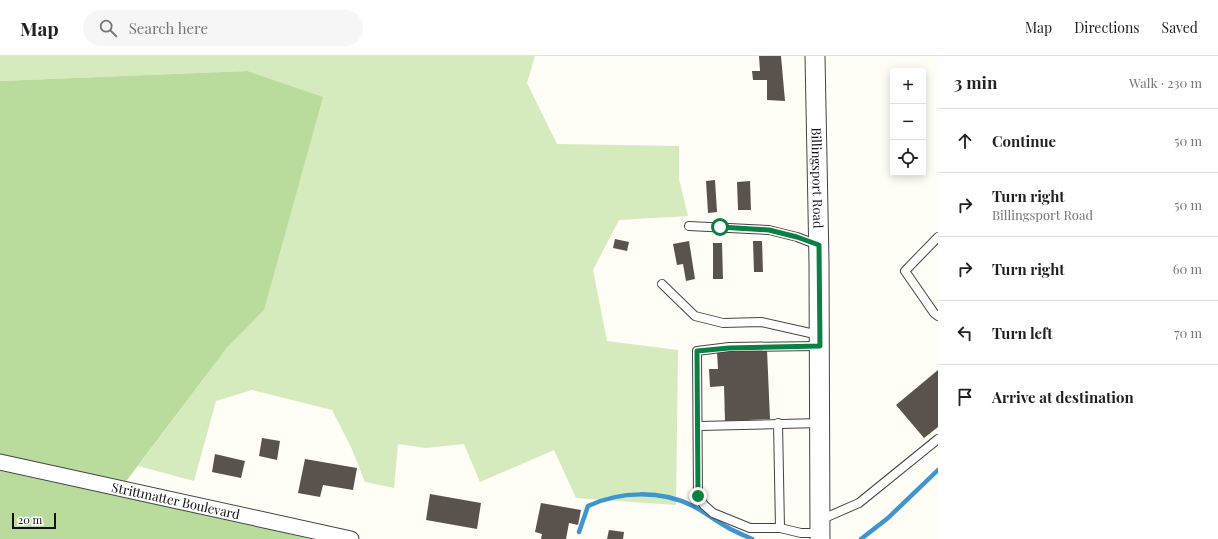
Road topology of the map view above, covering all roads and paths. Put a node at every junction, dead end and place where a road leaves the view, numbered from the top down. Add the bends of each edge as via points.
1 (815, 56) edge
2 (689, 226) dead end
3 (938, 237) edge
4 (819, 245) junction
5 (662, 284) dead end
6 (938, 316) edge
7 (820, 341) junction
8 (820, 422) junction
9 (778, 423) junction
10 (699, 426) junction
11 (938, 439) edge
12 (0, 462) edge
13 (780, 528) junction
14 (820, 531) edge
15 (351, 539) edge

1 - 4 street, Billingsport Road
2 - 4 lane via 769,230
3 - 6 lane via 905,271
4 - 7 street, Billingsport Road
5 - 7 lane via 695,316 723,323 761,322
7 - 8 street, Billingsport Road
7 - 10 lane via 697,351
8 - 9 lane
8 - 14 street, Billingsport Road
9 - 10 lane
9 - 13 lane
10 - 13 lane via 698,496 704,506 713,514 750,528
11 - 14 lane
12 - 15 street, Strittmatter Boulevard
13 - 14 lane via 801,533

